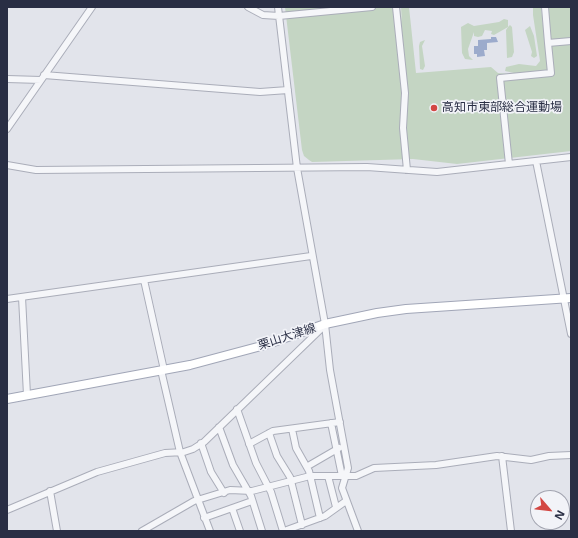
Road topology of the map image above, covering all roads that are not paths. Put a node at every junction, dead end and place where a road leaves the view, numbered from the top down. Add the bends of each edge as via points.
1 (92, 7) edge
2 (248, 7) edge
3 (278, 7) edge
4 (372, 7) edge
5 (396, 7) edge
6 (545, 7) edge
7 (276, 15) junction
8 (571, 41) edge
9 (548, 43) junction
10 (43, 77) junction
11 (7, 78) edge
12 (288, 90) junction
13 (7, 129) edge
14 (571, 157) edge
15 (536, 162) junction
16 (509, 164) junction
17 (7, 165) edge
18 (297, 168) junction
19 (407, 170) junction
20 (311, 256) junction
21 (144, 280) junction
22 (22, 297) junction
23 (7, 299) edge
24 (568, 299) edge
25 (325, 324) junction
26 (571, 334) edge
27 (162, 370) junction
28 (27, 396) junction
29 (7, 399) edge
30 (237, 410) junction
31 (340, 422) junction
32 (331, 424) junction
33 (219, 427) junction
34 (292, 429) junction
35 (269, 433) junction
36 (201, 443) junction
37 (249, 444) junction
38 (344, 447) junction
39 (337, 449) junction
40 (180, 452) junction
41 (571, 455) edge
42 (502, 456) junction
43 (308, 466) junction
44 (310, 476) junction
45 (328, 476) junction
46 (344, 476) junction
47 (291, 481) junction
48 (269, 487) junction
49 (50, 491) junction
50 (248, 491) junction
51 (224, 492) junction
52 (252, 500) junction
53 (198, 501) junction
54 (346, 501) junction
55 (336, 507) junction
56 (232, 508) junction
57 (7, 510) edge
58 (204, 518) junction
59 (320, 518) junction
60 (302, 525) junction
61 (57, 531) edge
62 (142, 531) edge
63 (210, 531) edge
64 (240, 531) edge
65 (262, 531) edge
66 (283, 531) edge
67 (358, 531) edge
68 (511, 531) edge

1 - 10 street
2 - 7 street via 263,15
3 - 7 street
4 - 7 street
5 - 19 street via 405,94 403,128
6 - 9 street
7 - 12 street
8 - 9 street
9 - 16 street via 551,73 500,78
10 - 11 street
10 - 12 street via 260,92
10 - 13 street
12 - 18 street
14 - 15 street
15 - 16 street
15 - 24 street
16 - 19 street via 437,172
17 - 18 street via 36,170
18 - 19 street via 367,167
18 - 20 street
20 - 21 street
20 - 25 street
21 - 22 street
21 - 27 street
22 - 23 street
22 - 28 street
24 - 25 main road, 栗山大津線 via 406,309
24 - 26 street
25 - 27 main road, 栗山大津線 via 265,345
25 - 30 street
25 - 31 street
27 - 28 main road, 栗山大津線
27 - 40 street
28 - 29 main road, 栗山大津線
30 - 33 street
30 - 37 street
31 - 32 street
31 - 38 street
32 - 34 street
32 - 39 street
33 - 36 street
33 - 50 street via 233,465
34 - 35 street
34 - 43 street via 296,448
35 - 37 street
35 - 47 street via 277,456
36 - 40 street via 187,452
36 - 51 street via 211,472
37 - 48 street
38 - 39 street
38 - 46 street via 348,468
39 - 43 street
39 - 46 street
40 - 49 street via 136,460
40 - 53 street
41 - 42 street via 531,460
42 - 46 street via 436,465 374,468 356,476
42 - 68 street
43 - 44 street
44 - 45 street
44 - 47 street
44 - 59 street
45 - 46 street
45 - 55 street
46 - 54 street via 342,488
47 - 48 street
47 - 60 street
48 - 50 street
48 - 66 street
49 - 57 street
49 - 61 street
50 - 51 street
50 - 52 street
51 - 53 street
52 - 56 street
52 - 65 street
53 - 58 street
53 - 62 street
54 - 55 street
54 - 67 street
55 - 59 street
56 - 58 street
56 - 64 street
58 - 63 street
59 - 60 street
60 - 66 street

